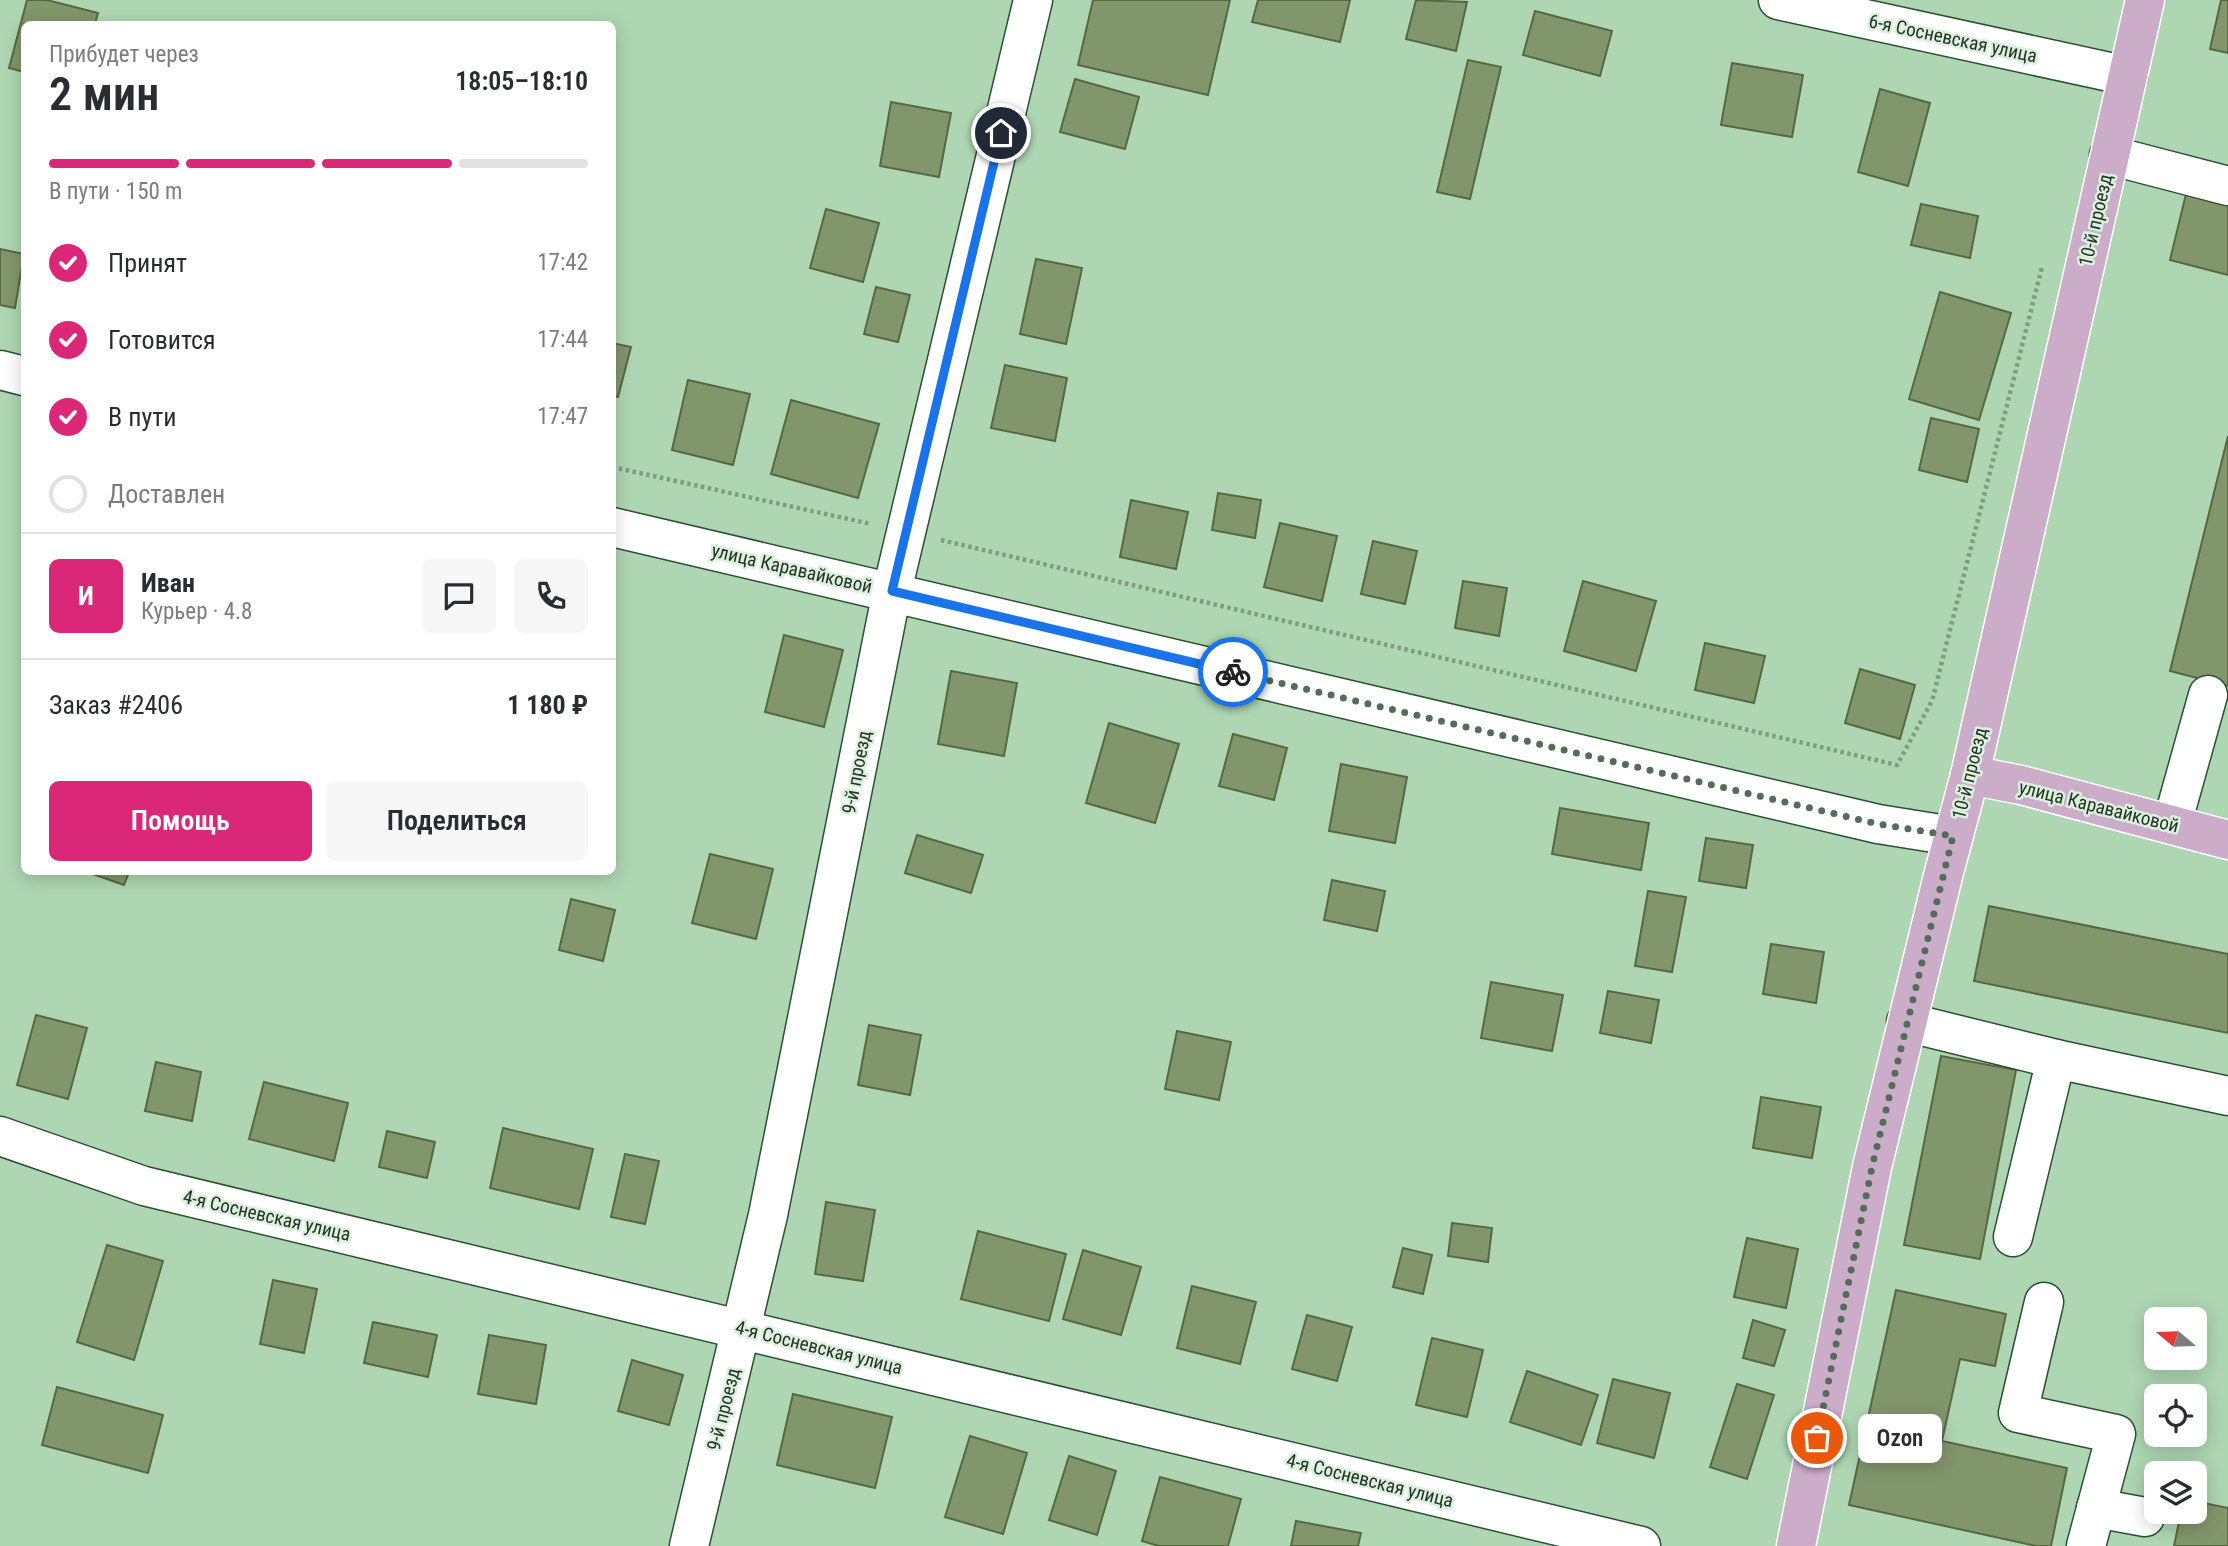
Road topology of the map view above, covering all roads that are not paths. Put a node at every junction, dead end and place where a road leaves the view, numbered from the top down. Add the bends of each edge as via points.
1 (1033, 0) edge
2 (1778, 0) edge
3 (2145, 0) edge
4 (2128, 76) junction
5 (2109, 155) junction
6 (2228, 186) edge
7 (0, 370) edge
8 (21, 375) edge
9 (616, 528) edge
10 (892, 591) junction
11 (2208, 695) dead end
12 (1970, 775) junction
13 (2172, 824) junction
14 (1953, 836) junction
15 (2228, 840) edge
16 (1906, 1022) junction
17 (2056, 1059) junction
18 (2228, 1096) edge
19 (0, 1136) edge
20 (2013, 1237) dead end
21 (2045, 1302) dead end
22 (742, 1328) junction
23 (2096, 1508) junction
24 (2144, 1517) edge
25 (689, 1546) edge
26 (1642, 1546) edge
27 (1796, 1546) edge
28 (2086, 1546) edge

1 - 10 street, 9-й проезд
2 - 4 street, 6-я Сосневская улица
3 - 4 main road, 10-й проезд
4 - 5 main road, 10-й проезд
5 - 6 street
5 - 12 main road, 10-й проезд
7 - 8 street
9 - 10 street, улица Каравайковой
10 - 14 street, улица Каравайковой via 1878,824
10 - 22 street, 9-й проезд
11 - 13 street
12 - 13 main road, улица Каравайковой
12 - 14 main road, 10-й проезд
13 - 15 main road, улица Каравайковой
14 - 16 main road, 10-й проезд
16 - 17 street
16 - 27 main road, 10-й проезд
17 - 18 street
17 - 20 street
19 - 22 street, 4-я Сосневская улица via 144,1186
21 - 23 street via 2018,1413 2116,1434
22 - 25 street, 9-й проезд
22 - 26 street, 4-я Сосневская улица
23 - 24 street
23 - 28 street

